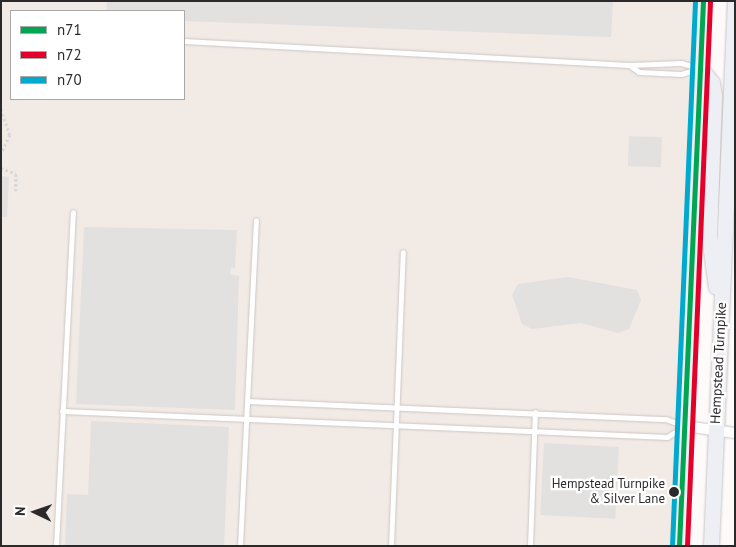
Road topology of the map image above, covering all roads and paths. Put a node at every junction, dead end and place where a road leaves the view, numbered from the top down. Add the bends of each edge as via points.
1 (703, 1) edge
2 (735, 1) edge
3 (185, 41) edge
4 (629, 65) junction
5 (700, 68) junction
6 (732, 71) junction
7 (1, 109) edge
8 (1, 154) edge
9 (1, 168) edge
10 (16, 191) dead end
11 (73, 212) dead end
12 (256, 220) dead end
13 (403, 252) dead end
14 (721, 312) junction
15 (248, 402) junction
16 (397, 407) junction
17 (62, 411) junction
18 (535, 412) junction
19 (246, 419) junction
20 (396, 426) junction
21 (685, 426) junction
22 (715, 429) junction
23 (534, 431) junction
24 (735, 433) edge
25 (56, 546) edge
26 (240, 546) edge
27 (391, 546) edge
28 (530, 546) edge
29 (679, 546) edge
30 (711, 546) edge

1 - 5 main road
2 - 6 main road, Hempstead Turnpike
3 - 4 lane
4 - 5 lane via 681,63
4 - 5 lane via 647,72 681,74
5 - 6 main road
5 - 14 main road via 712,83 714,95 709,236
5 - 21 main road
6 - 14 main road, Hempstead Turnpike
7 - 8 path via 10,135
9 - 10 path via 16,174
11 - 17 lane
12 - 15 lane
13 - 16 lane
14 - 22 main road, Hempstead Turnpike
15 - 16 lane
15 - 19 lane
16 - 18 lane
16 - 20 lane
17 - 19 lane
17 - 25 lane
18 - 21 lane via 666,419
18 - 23 lane
19 - 20 lane
19 - 26 lane
20 - 23 lane
20 - 27 lane
21 - 22 street
21 - 23 lane via 667,437
21 - 29 main road
22 - 24 street
22 - 30 main road, Hempstead Turnpike
23 - 28 lane

